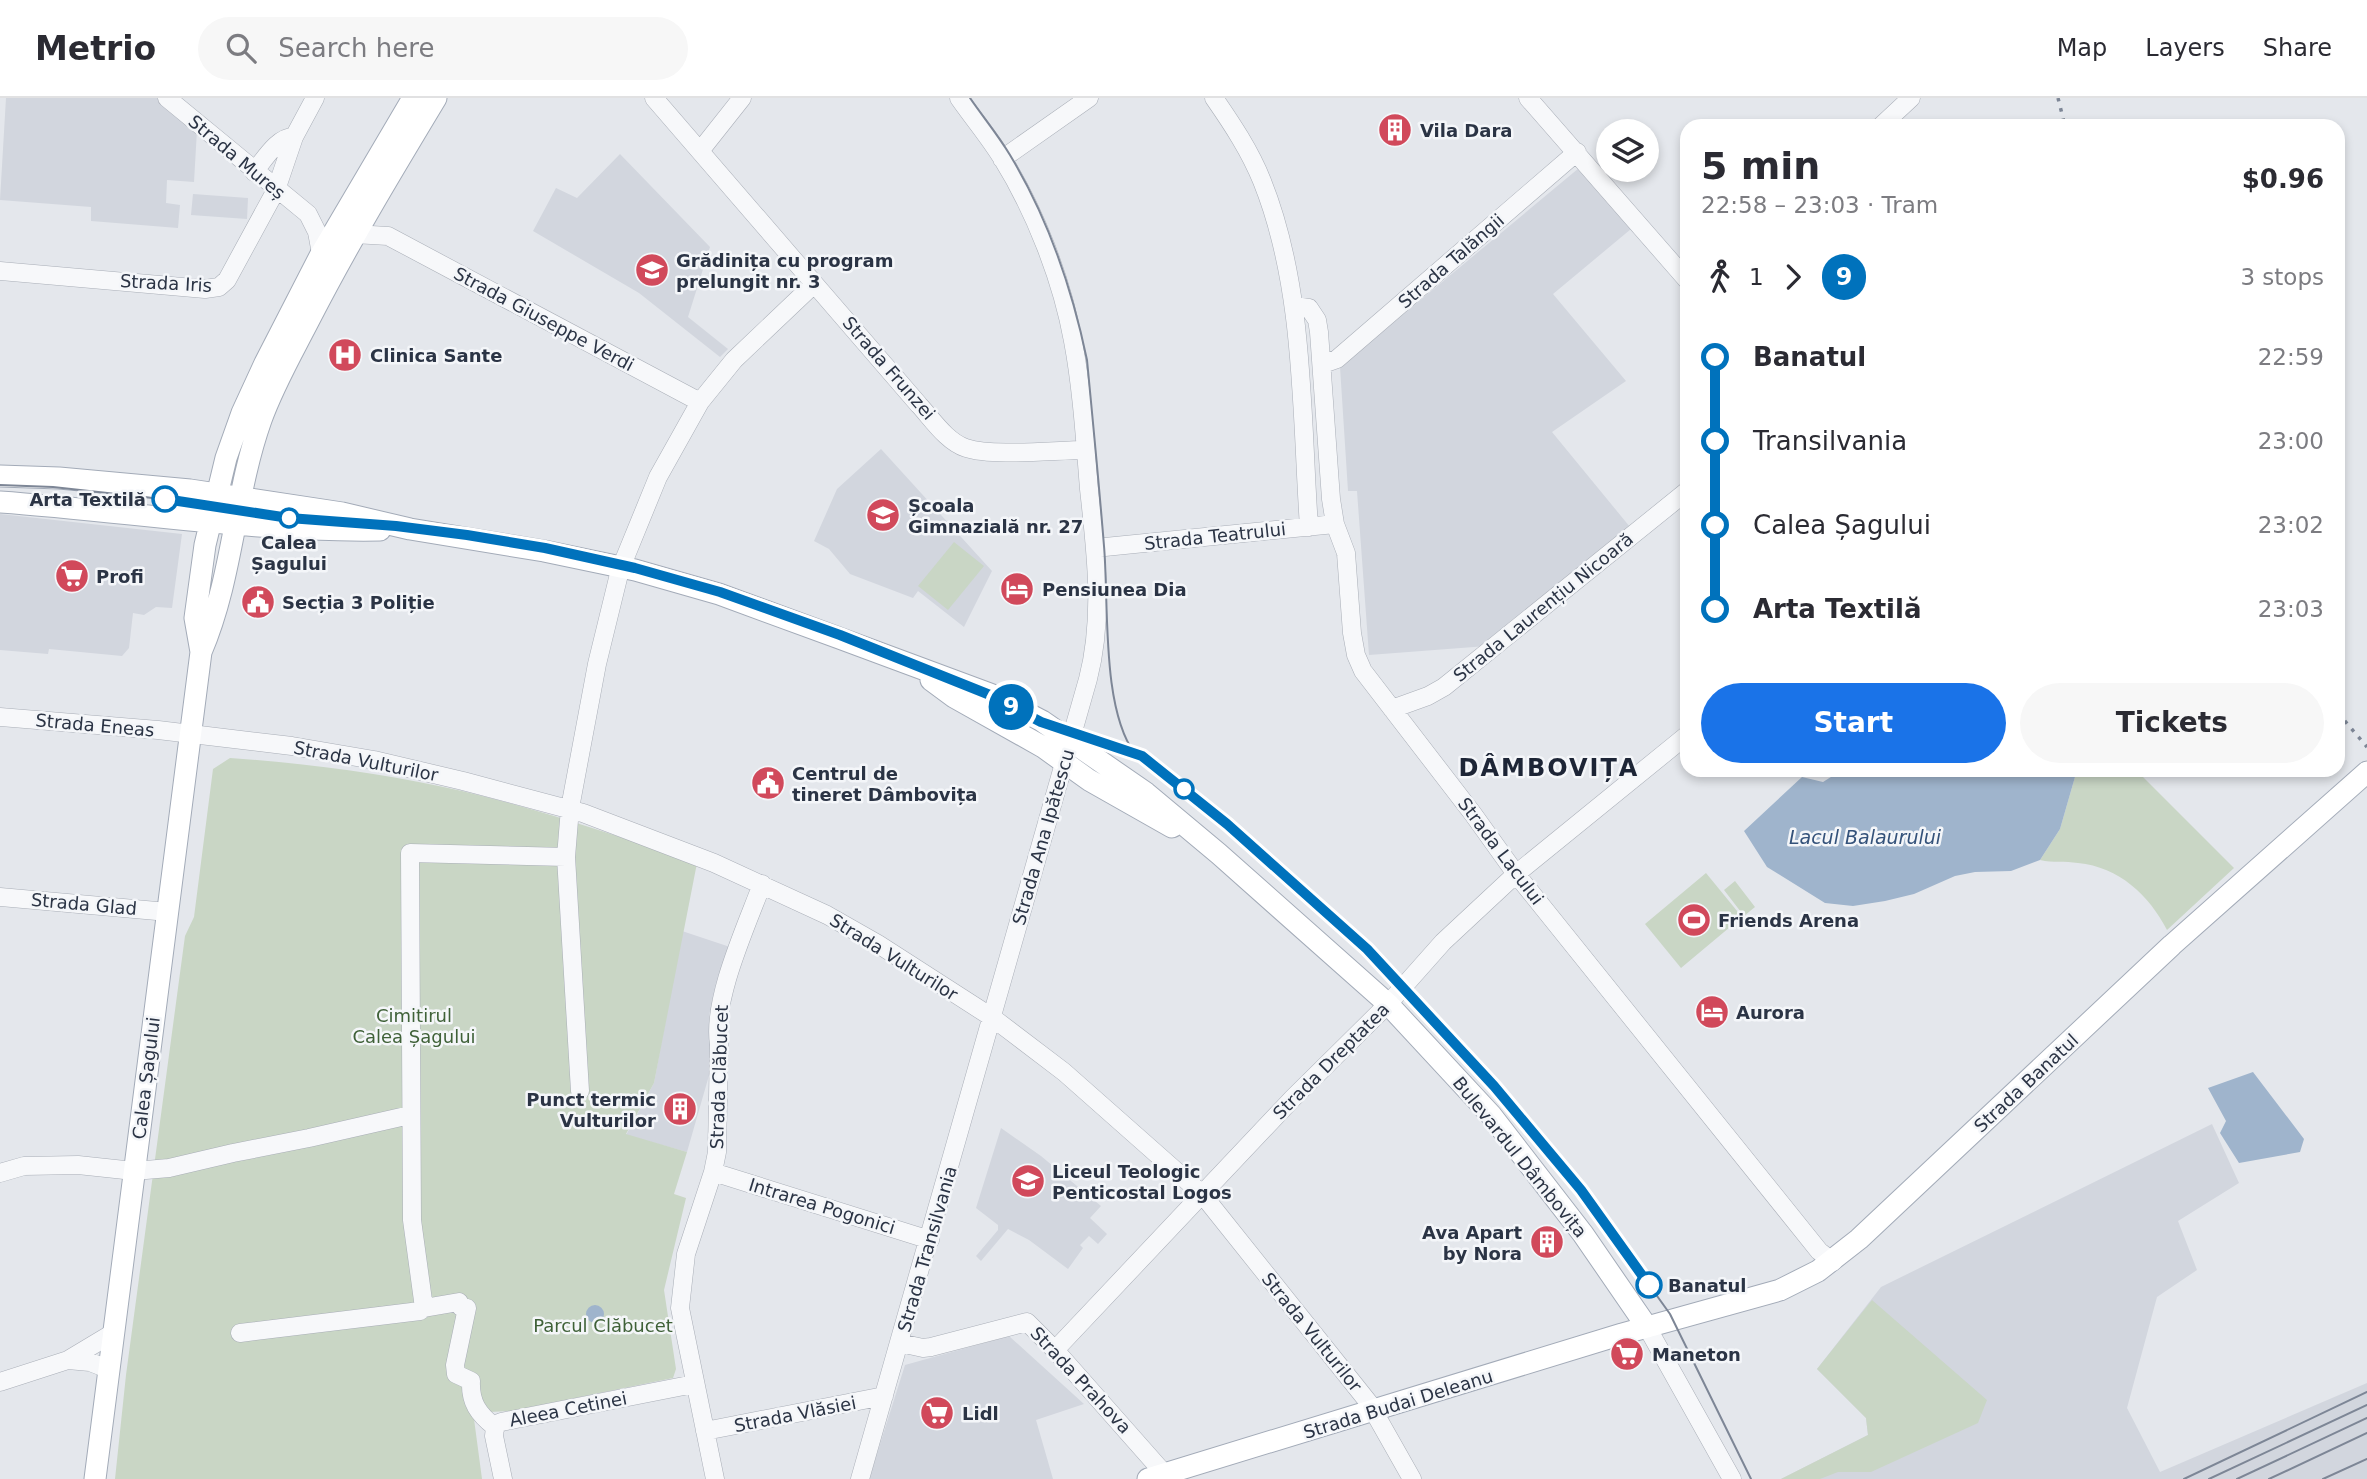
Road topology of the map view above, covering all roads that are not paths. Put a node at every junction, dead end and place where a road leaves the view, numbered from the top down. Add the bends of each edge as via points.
1 (167, 98) edge
2 (315, 98) edge
3 (413, 98) edge
4 (436, 98) edge
5 (654, 98) edge
6 (742, 98) edge
7 (959, 98) edge
8 (1089, 98) edge
9 (1214, 98) edge
10 (1528, 98) edge
11 (1911, 98) edge
12 (1888, 119) edge
13 (295, 137) junction
14 (701, 151) junction
15 (1581, 157) junction
16 (1002, 159) junction
17 (254, 172) junction
18 (276, 190) junction
19 (370, 208) junction
20 (308, 214) junction
21 (345, 214) junction
22 (354, 234) junction
23 (388, 236) junction
24 (321, 254) junction
25 (1680, 269) edge
26 (0, 271) edge
27 (814, 284) junction
28 (1294, 306) junction
29 (1322, 364) junction
30 (700, 401) junction
31 (1086, 450) junction
32 (0, 476) edge
33 (217, 495) junction
34 (1680, 497) edge
35 (242, 498) junction
36 (0, 502) edge
37 (210, 523) junction
38 (1335, 524) junction
39 (236, 525) junction
40 (1309, 527) junction
41 (411, 529) junction
42 (1095, 548) junction
43 (621, 567) junction
44 (201, 652) junction
45 (913, 667) junction
46 (1392, 709) junction
47 (0, 717) edge
48 (190, 734) junction
49 (1070, 741) junction
50 (1680, 741) edge
51 (1064, 762) junction
52 (2367, 772) edge
53 (570, 808) junction
54 (1219, 854) junction
55 (566, 857) junction
56 (1516, 874) junction
57 (762, 884) junction
58 (0, 897) edge
59 (168, 912) junction
60 (1388, 1004) junction
61 (993, 1018) junction
62 (580, 1091) dead end
63 (410, 1115) junction
64 (134, 1171) junction
65 (713, 1172) junction
66 (0, 1173) edge
67 (1202, 1194) junction
68 (930, 1240) junction
69 (1833, 1262) junction
70 (424, 1308) junction
71 (1647, 1327) junction
72 (113, 1333) junction
73 (240, 1333) dead end
74 (900, 1343) junction
75 (1055, 1350) junction
76 (68, 1360) junction
77 (108, 1369) junction
78 (0, 1381) edge
79 (694, 1384) junction
80 (884, 1396) junction
81 (1374, 1411) junction
82 (495, 1427) junction
83 (705, 1431) junction
84 (1161, 1477) edge
85 (95, 1479) edge
86 (503, 1479) edge
87 (715, 1479) edge
88 (860, 1479) edge
89 (1412, 1479) edge
90 (1731, 1479) edge

1 - 17 street, Strada Mureș
2 - 13 street
3 - 21 main road, Calea Șagului
4 - 19 main road, Calea Șagului
5 - 14 street, Strada Frunzei
6 - 14 street
7 - 16 street, Strada Ana Ipătescu
8 - 16 street
9 - 28 street via 1261,180
10 - 15 street
11 - 12 street
13 - 17 street via 281,142
13 - 18 street
14 - 27 street, Strada Frunzei
15 - 25 street
15 - 29 street, Strada Talăngii via 1337,359
16 - 31 street, Strada Ana Ipătescu via 1034,219 1062,293 1074,344
17 - 18 street, Strada Mureș
18 - 20 street, Strada Mureș
18 - 26 street, Strada Iris via 219,287
19 - 22 main road, Calea Șagului
19 - 23 street, Strada Giuseppe Verdi
20 - 21 street
20 - 24 street
21 - 24 main road, Calea Șagului
22 - 23 street, Strada Giuseppe Verdi
22 - 35 main road, Calea Șagului via 261,420
23 - 30 street, Strada Giuseppe Verdi
24 - 33 main road, Calea Șagului via 246,403
27 - 30 street via 734,360
27 - 31 street, Strada Frunzei via 953,441 992,452
28 - 29 street, Strada Lacului via 1314,312
28 - 40 street
29 - 38 street, Strada Lacului
30 - 43 street via 658,477
31 - 42 street, Strada Ana Ipătescu
32 - 33 main road, Bulevardul Dâmbovița
33 - 35 main road, Bulevardul Dâmbovița
33 - 37 main road, Calea Șagului
34 - 46 street, Strada Laurențiu Nicoară via 1444,687
35 - 39 main road, Calea Șagului
35 - 41 main road, Bulevardul Dâmbovița
36 - 37 main road, Bulevardul Dâmbovița
37 - 39 main road, Bulevardul Dâmbovița
37 - 44 main road, Calea Șagului via 195,618
38 - 40 street, Strada Teatrului
38 - 46 street, Strada Lacului via 1346,553 1356,655 1367,678
39 - 41 main road, Bulevardul Dâmbovița via 340,531
39 - 44 main road, Calea Șagului via 215,621
40 - 42 street, Strada Teatrului
41 - 43 main road, Bulevardul Dâmbovița
42 - 49 street, Strada Ana Ipătescu via 1096,642
43 - 45 main road, Bulevardul Dâmbovița via 719,594
43 - 53 street
44 - 48 main road, Calea Șagului
45 - 49 main road, Bulevardul Dâmbovița via 990,694
45 - 51 main road, Bulevardul Dâmbovița via 954,697
46 - 56 street, Strada Lacului
47 - 48 street, Strada Eneas
48 - 53 street, Strada Vulturilor via 374,760
48 - 59 main road, Calea Șagului
49 - 51 street, Strada Ana Ipătescu
49 - 54 main road, Bulevardul Dâmbovița via 1146,793
50 - 56 street, Strada Dreptatea
51 - 54 main road, Bulevardul Dâmbovița
51 - 61 street, Strada Ana Ipătescu
52 - 69 main road, Strada Banatul via 2237,886
53 - 55 street
53 - 57 street, Strada Vulturilor
54 - 60 main road, Bulevardul Dâmbovița
55 - 62 street
55 - 63 street via 410,853
56 - 60 street, Strada Dreptatea via 1443,942
56 - 69 street, Strada Lacului via 1819,1251
57 - 61 street, Strada Vulturilor via 878,944
57 - 65 street, Strada Clăbucet via 720,1002
58 - 59 street, Strada Glad
59 - 64 main road, Calea Șagului
60 - 67 street, Strada Dreptatea
60 - 71 main road, Bulevardul Dâmbovița via 1491,1115 1583,1234
61 - 67 street, Strada Vulturilor via 1064,1072
61 - 68 street, Strada Transilvania
63 - 64 street via 169,1168
63 - 70 street via 412,1220
64 - 66 street via 78,1165 24,1166
64 - 72 main road, Calea Șagului
65 - 68 street, Intrarea Pogonici
65 - 79 street, Strada Clăbucet via 683,1270 680,1308
67 - 75 street, Strada Dreptatea
67 - 81 street, Strada Vulturilor
68 - 74 street, Strada Transilvania
69 - 71 main road, Strada Banatul via 1780,1290
70 - 73 street
70 - 82 street via 459,1302 467,1308 456,1374 471,1381 470,1397 481,1416
71 - 81 main road, Strada Budai Deleanu
71 - 90 street, Bulevardul Dâmbovița
72 - 76 street
72 - 77 main road, Calea Șagului
74 - 75 street, Strada Prahova via 931,1347 1027,1322
74 - 80 street, Strada Transilvania
75 - 84 street, Strada Prahova
76 - 77 street
76 - 78 street
77 - 85 main road, Calea Șagului
79 - 82 street, Aleea Cetinei via 501,1422
79 - 83 street, Strada Clăbucet
80 - 83 street, Strada Vlăsiei
80 - 88 street, Strada Transilvania
81 - 84 main road, Strada Budai Deleanu
81 - 89 street, Strada Vulturilor
82 - 86 street, Aleea Cetinei
83 - 87 street, Strada Clăbucet

